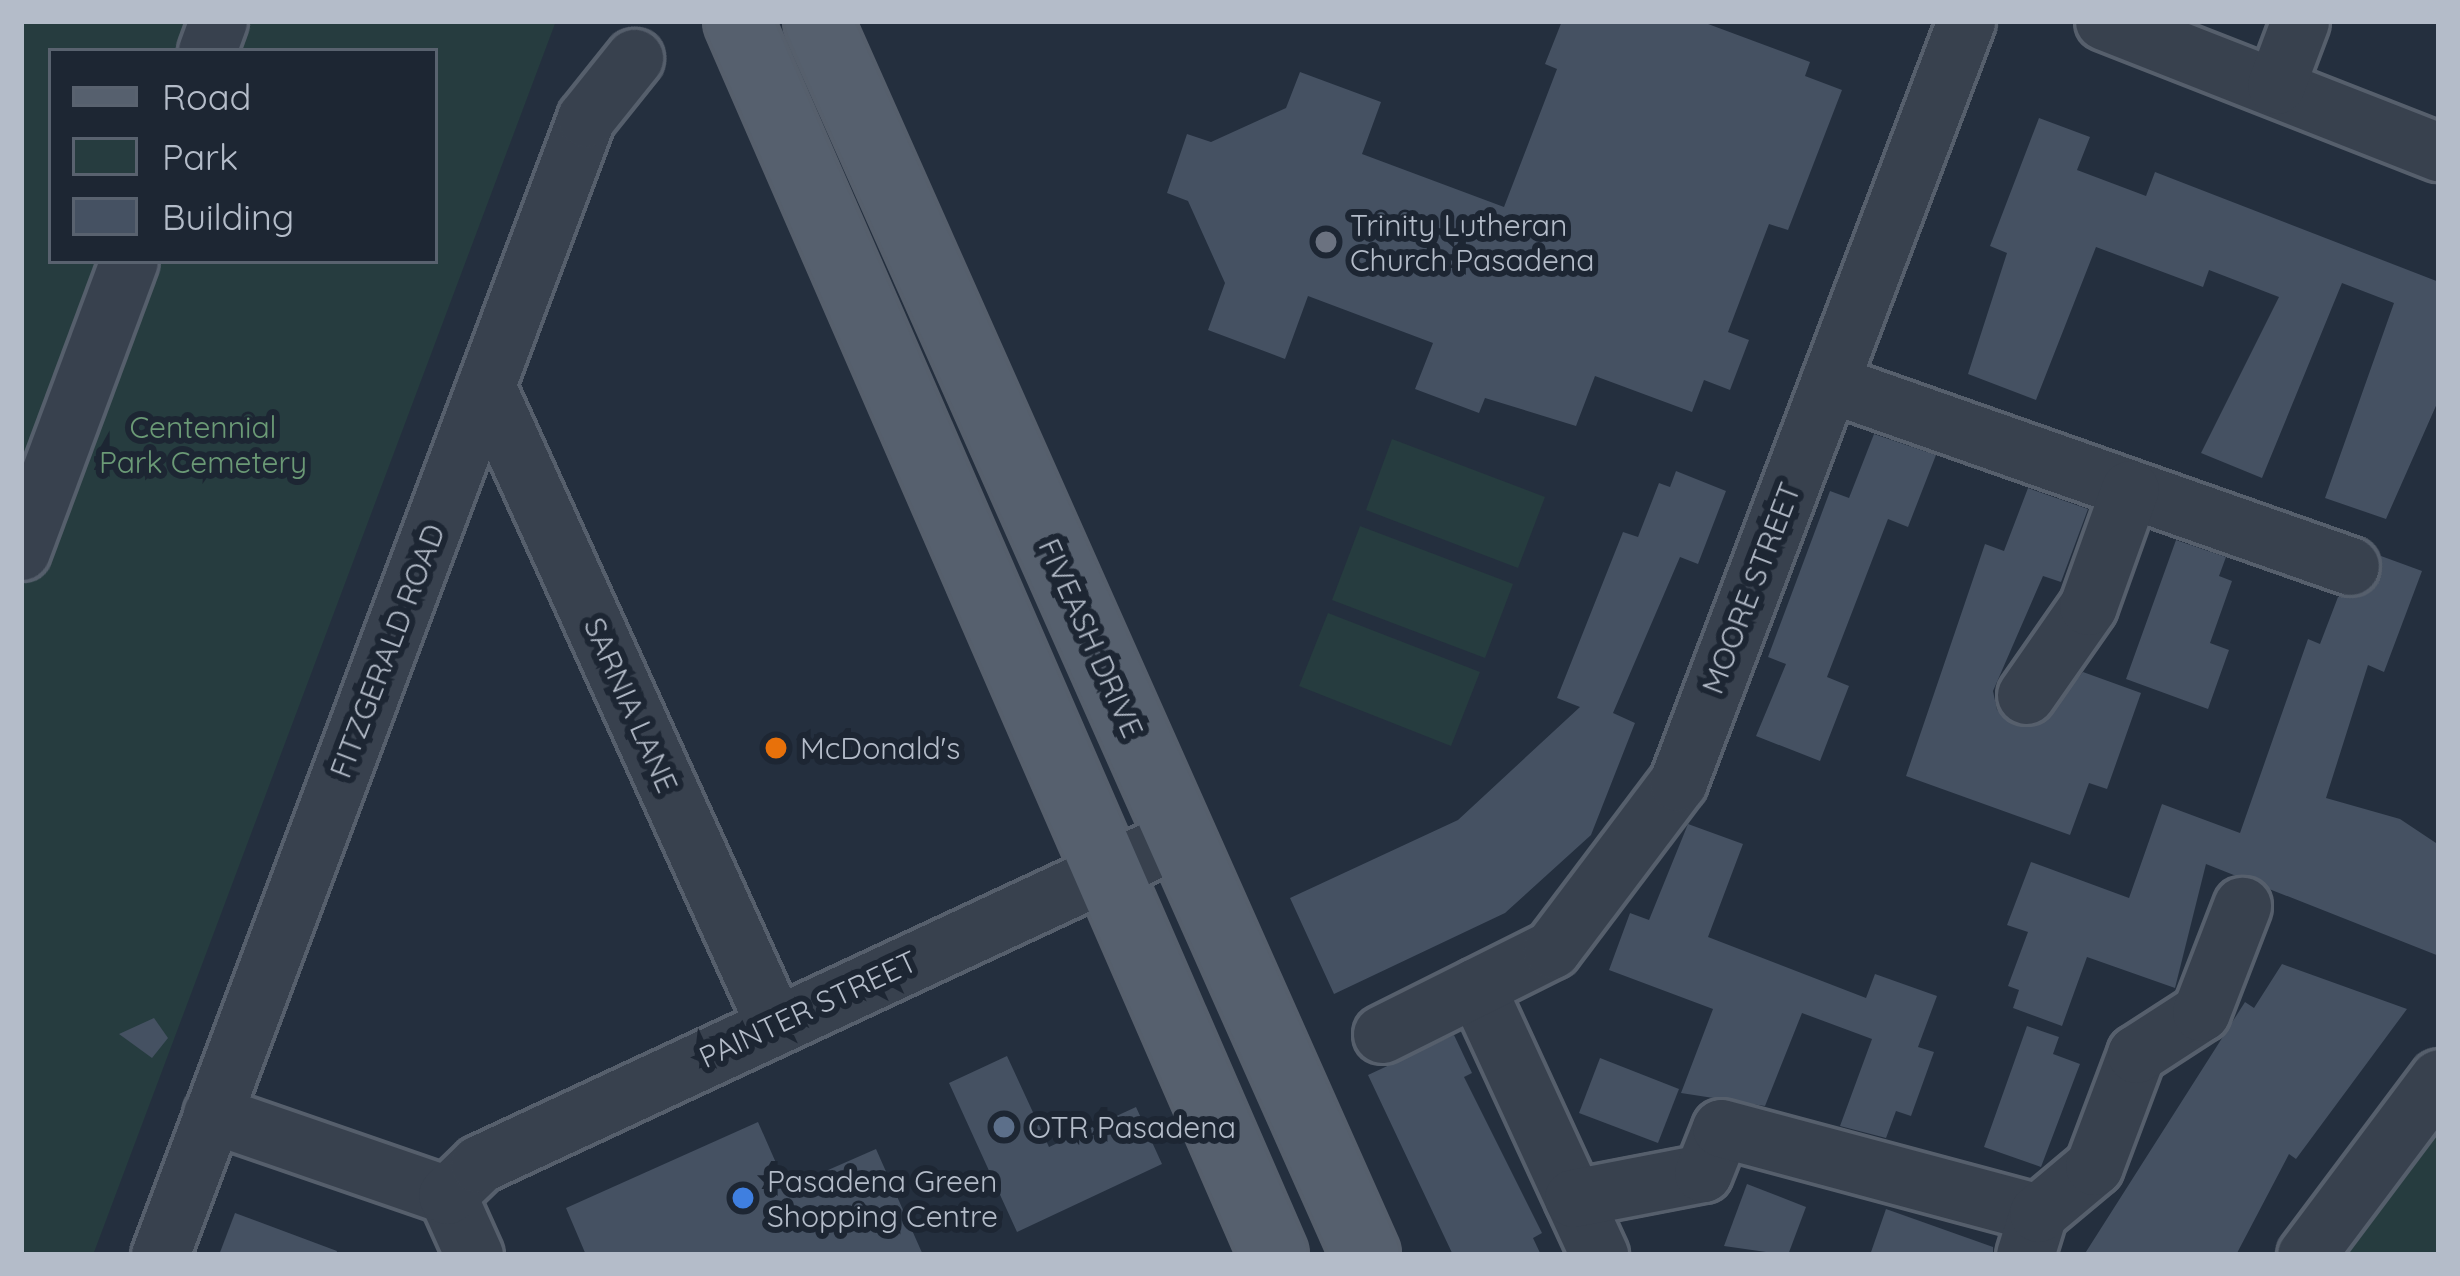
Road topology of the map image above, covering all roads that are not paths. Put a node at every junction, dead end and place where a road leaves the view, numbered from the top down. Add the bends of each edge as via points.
1 (738, 21) edge
2 (818, 21) edge
3 (1966, 21) edge
4 (2104, 21) edge
5 (2300, 21) edge
6 (634, 58) dead end
7 (2276, 85) junction
8 (2436, 146) edge
9 (128, 264) edge
10 (1829, 383) junction
11 (486, 386) junction
12 (2130, 489) junction
13 (21, 551) edge
14 (2350, 566) dead end
15 (2026, 695) dead end
16 (1178, 838) junction
17 (1107, 869) junction
18 (2242, 906) dead end
19 (1476, 987) junction
20 (775, 1025) junction
21 (1382, 1034) dead end
22 (2439, 1078) edge
23 (212, 1114) junction
24 (447, 1195) junction
25 (1573, 1198) junction
26 (2031, 1234) edge
27 (160, 1255) edge
28 (474, 1255) edge
29 (1274, 1255) edge
30 (1366, 1255) edge
31 (1599, 1255) edge
32 (2306, 1255) edge

1 - 17 main road
2 - 16 main road, FIVEASH DRIVE
3 - 10 street, MOORE STREET
4 - 7 street
5 - 7 street
6 - 11 street, FITZGERALD ROAD via 586,118
7 - 8 street
9 - 13 street
10 - 12 street
10 - 19 street, MOORE STREET via 1678,782 1552,949
11 - 20 street, SARNIA LANE
11 - 23 street, FITZGERALD ROAD
12 - 14 street
12 - 15 street via 2088,606
16 - 17 street, PAINTER STREET
16 - 30 main road, FIVEASH DRIVE
17 - 20 street, PAINTER STREET
17 - 29 main road
18 - 26 street via 2201,1012 2136,1054 2093,1166
19 - 21 street, MOORE STREET
19 - 25 street
20 - 24 street, PAINTER STREET via 479,1164
22 - 32 street
23 - 24 street
23 - 27 street, FITZGERALD ROAD
24 - 28 street
25 - 26 street via 1703,1173 1721,1128
25 - 31 street

